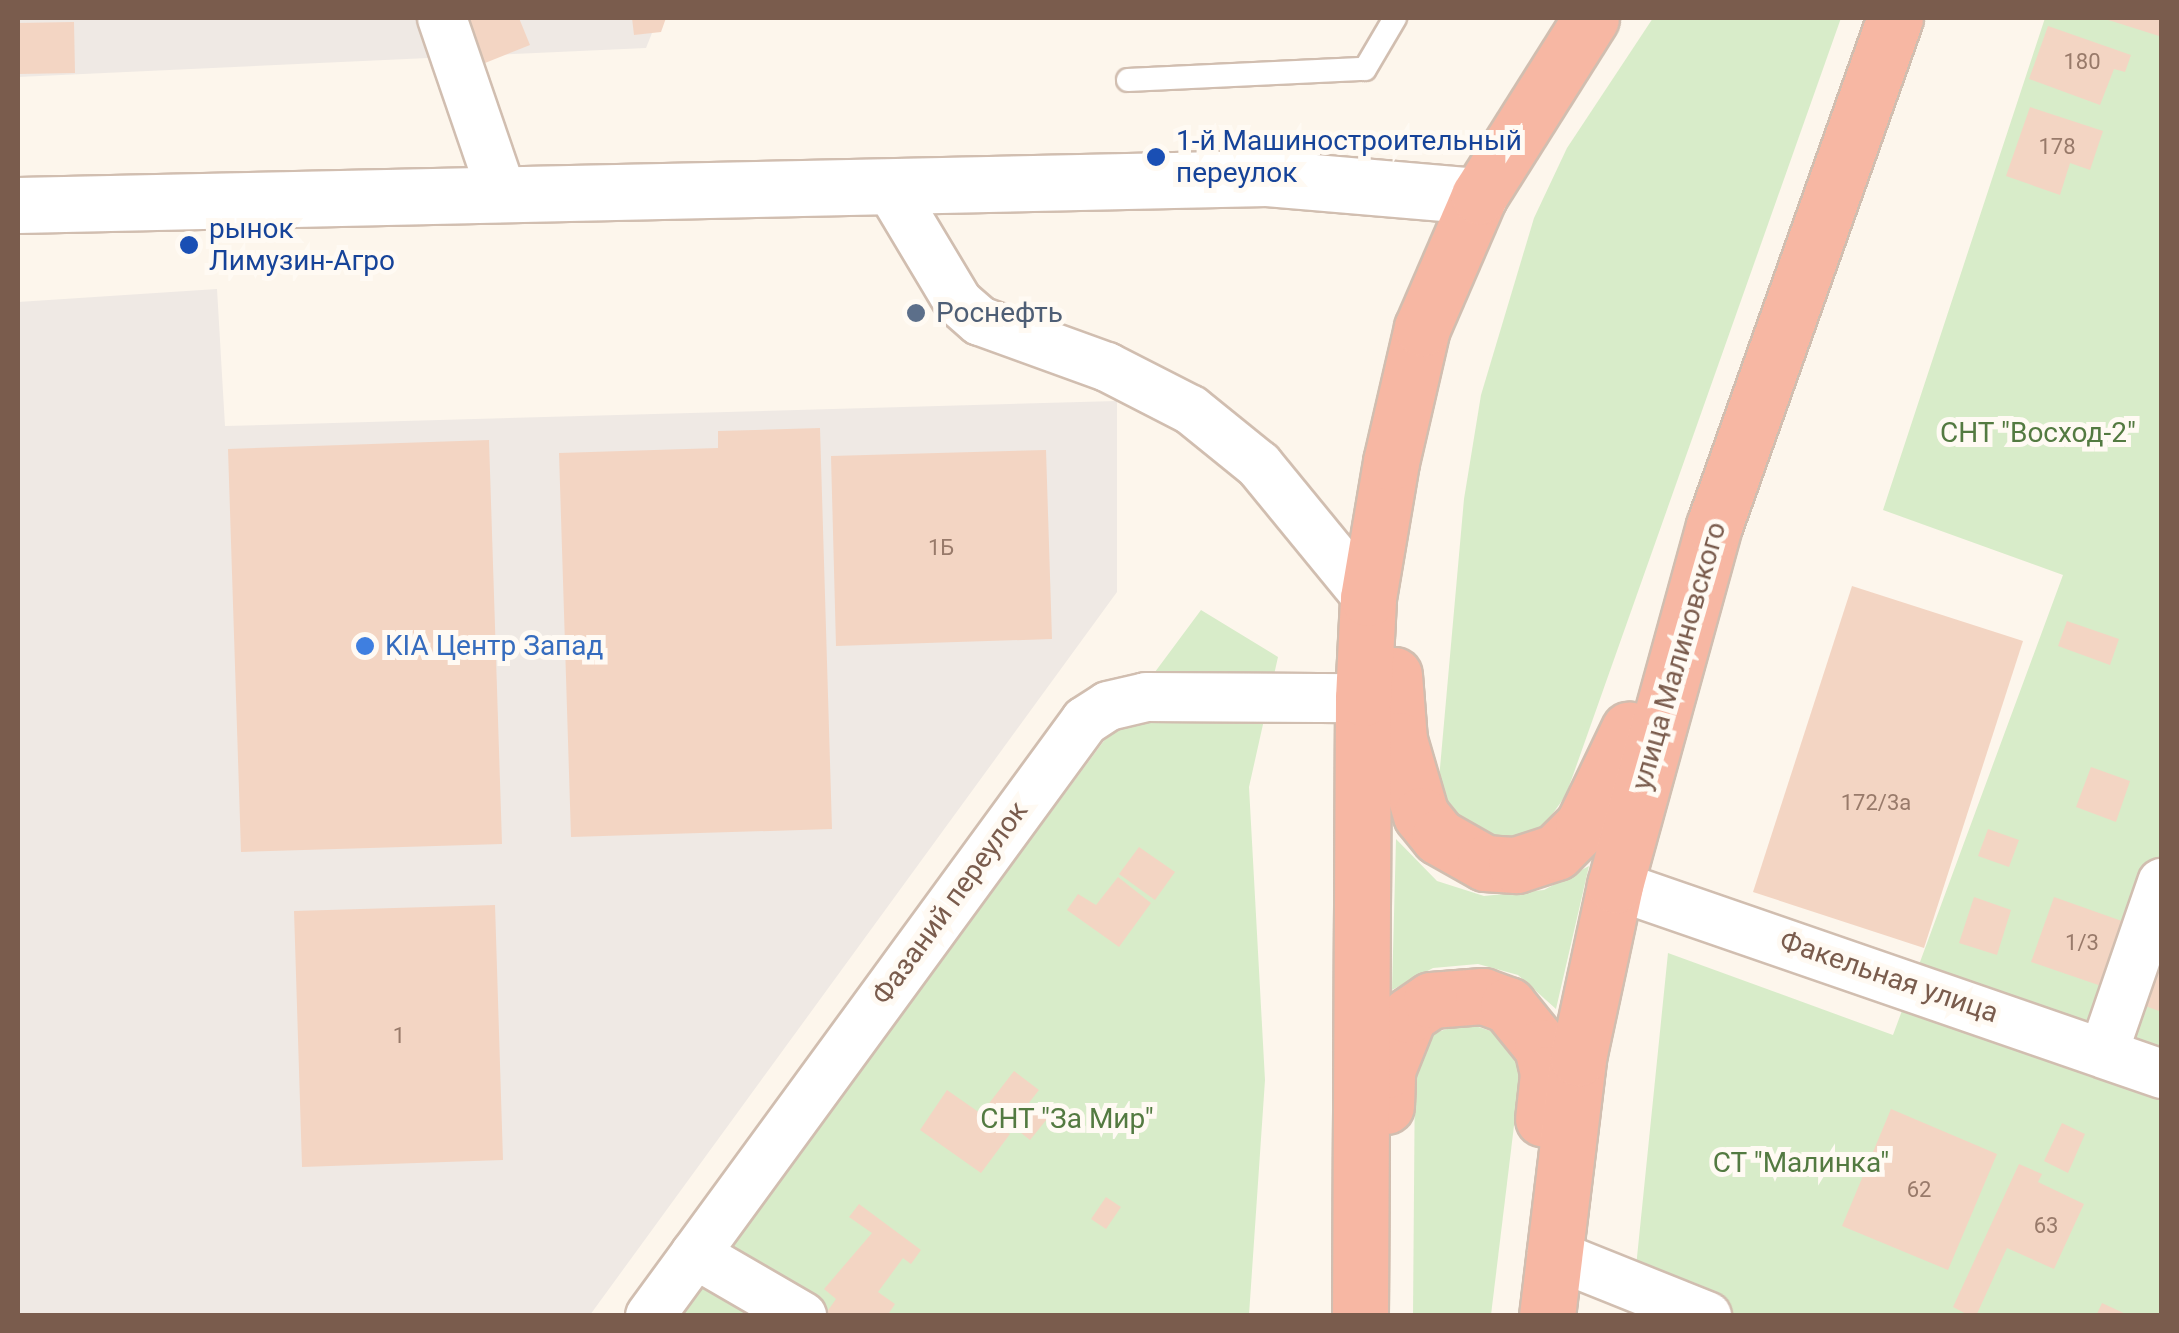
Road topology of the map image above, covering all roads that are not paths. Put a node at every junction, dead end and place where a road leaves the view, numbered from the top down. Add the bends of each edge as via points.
1 (442, 18) edge
2 (1395, 18) edge
3 (1591, 18) edge
4 (1895, 18) edge
5 (1128, 80) dead end
6 (888, 185) junction
7 (503, 196) junction
8 (1479, 196) junction
9 (18, 205) edge
10 (1714, 526) junction
11 (1382, 527) junction
12 (1368, 598) junction
13 (1363, 698) junction
14 (2162, 883) edge
15 (1615, 884) junction
16 (2104, 1051) junction
17 (2162, 1074) edge
18 (695, 1254) junction
19 (1552, 1254) junction
20 (650, 1316) edge
21 (802, 1316) edge
22 (1363, 1316) edge
23 (1535, 1316) edge
24 (1547, 1316) edge
25 (1707, 1316) edge

1 - 7 street
2 - 5 lane via 1365,69
3 - 8 highway
4 - 10 highway, улица Малиновского
6 - 7 street
6 - 8 street via 1267,178
6 - 12 street via 958,302 980,321 1107,367 1191,410 1272,479
7 - 9 street
8 - 11 highway via 1422,328
10 - 11 highway via 1607,783 1583,825 1556,852 1516,865 1485,863 1450,845 1420,815 1410,790 1399,740
10 - 15 highway, улица Малиновского
11 - 12 highway
12 - 13 highway
13 - 18 street, Фазаний переулок via 1146,697 1108,706 1085,721
13 - 22 highway
14 - 16 street
15 - 16 street, Факельная улица
15 - 19 highway, улица Малиновского via 1578,1058
16 - 17 street, Факельная улица
18 - 20 street, Фазаний переулок
18 - 21 street
19 - 24 highway, улица Малиновского
19 - 25 street
22 - 23 highway via 1384,1260 1386,1070 1395,1039 1409,1015 1431,1000 1456,996 1508,1005 1542,1047 1548,1074 1526,1265

